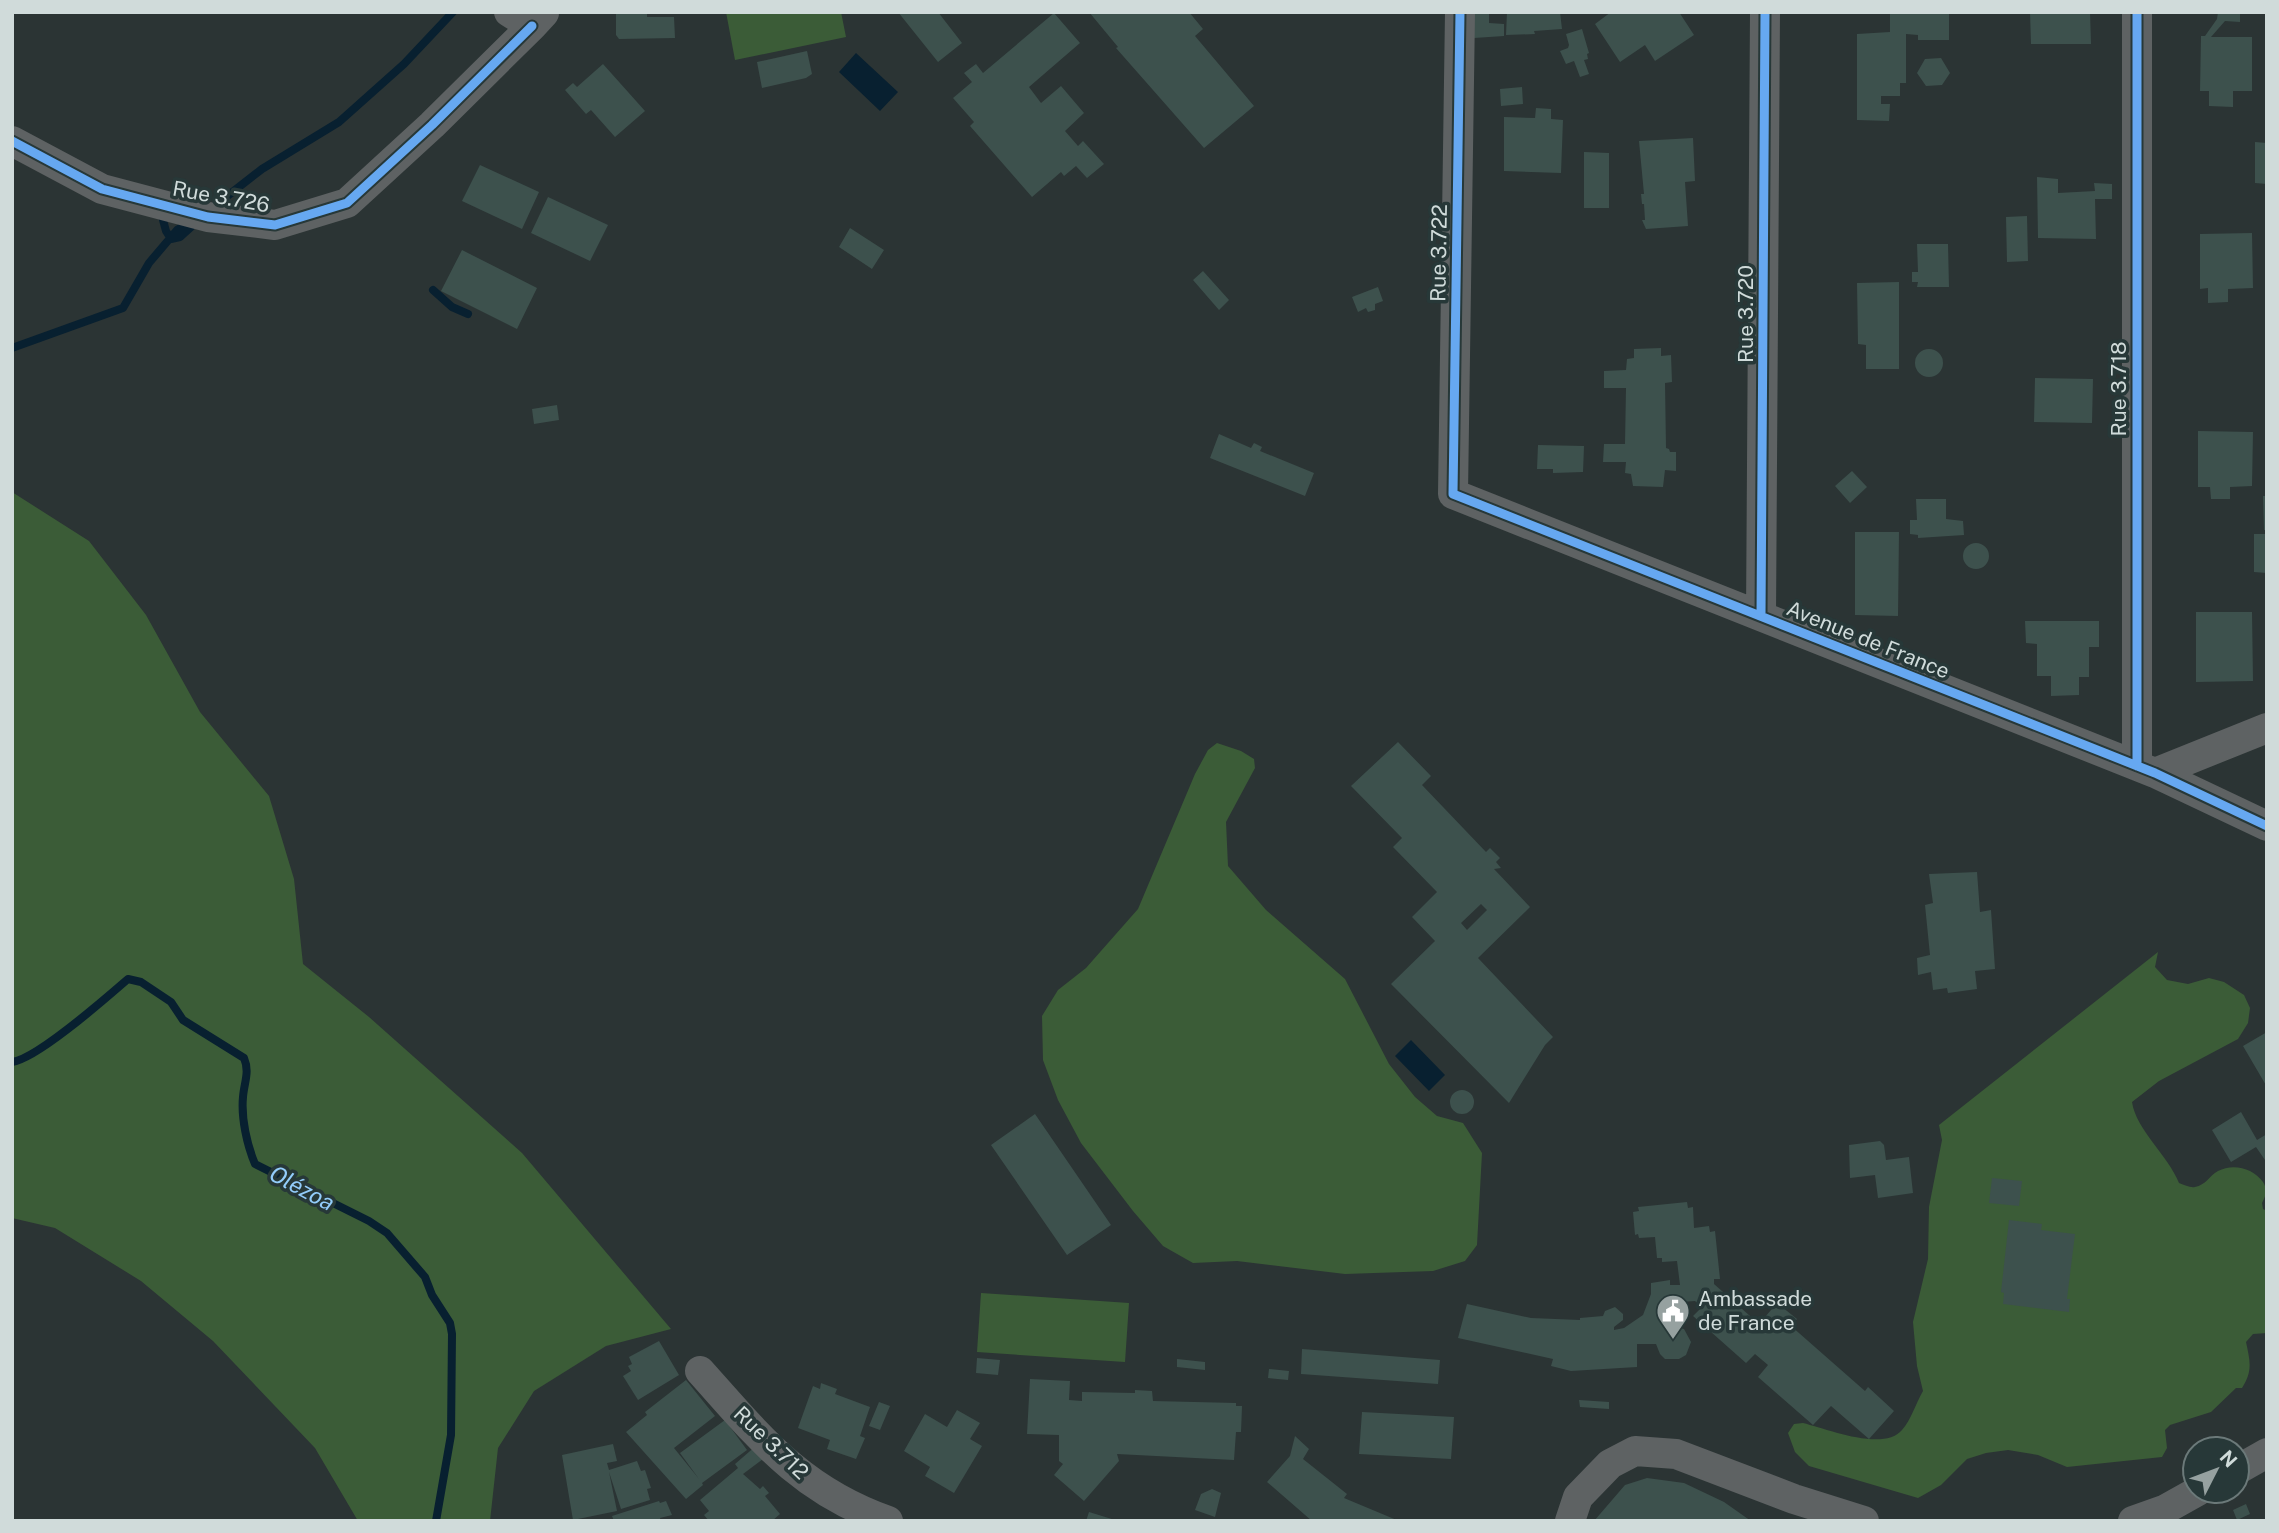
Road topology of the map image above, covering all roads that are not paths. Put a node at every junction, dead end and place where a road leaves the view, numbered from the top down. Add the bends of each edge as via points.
1 (1460, 12) edge
2 (1765, 12) edge
3 (2137, 12) edge
4 (529, 17) edge
5 (12, 141) edge
6 (1453, 494) joint
7 (1762, 616) junction
8 (2267, 728) edge
9 (2146, 770) junction
10 (2267, 826) edge
11 (700, 1371) dead end
12 (2267, 1453) edge
13 (2251, 1462) edge
14 (2181, 1500) edge
15 (1790, 1510) edge
16 (888, 1521) edge
17 (1570, 1521) edge
18 (1864, 1521) edge
19 (2133, 1521) edge

1 - 6 street, Rue 3.722
2 - 7 street, Rue 3.720
3 - 9 street, Rue 3.718
4 - 5 street, Rue 3.726 via 432,125 347,204 275,225 208,217 102,189
6 - 7 street, Avenue de France
7 - 9 street, Avenue de France
8 - 9 street
9 - 10 street, Avenue de France
11 - 16 street, Rue 3.712 via 770,1449 797,1472 822,1491
12 - 13 street
14 - 19 street
15 - 17 street via 1676,1454 1635,1451 1610,1464 1578,1497
15 - 18 street

